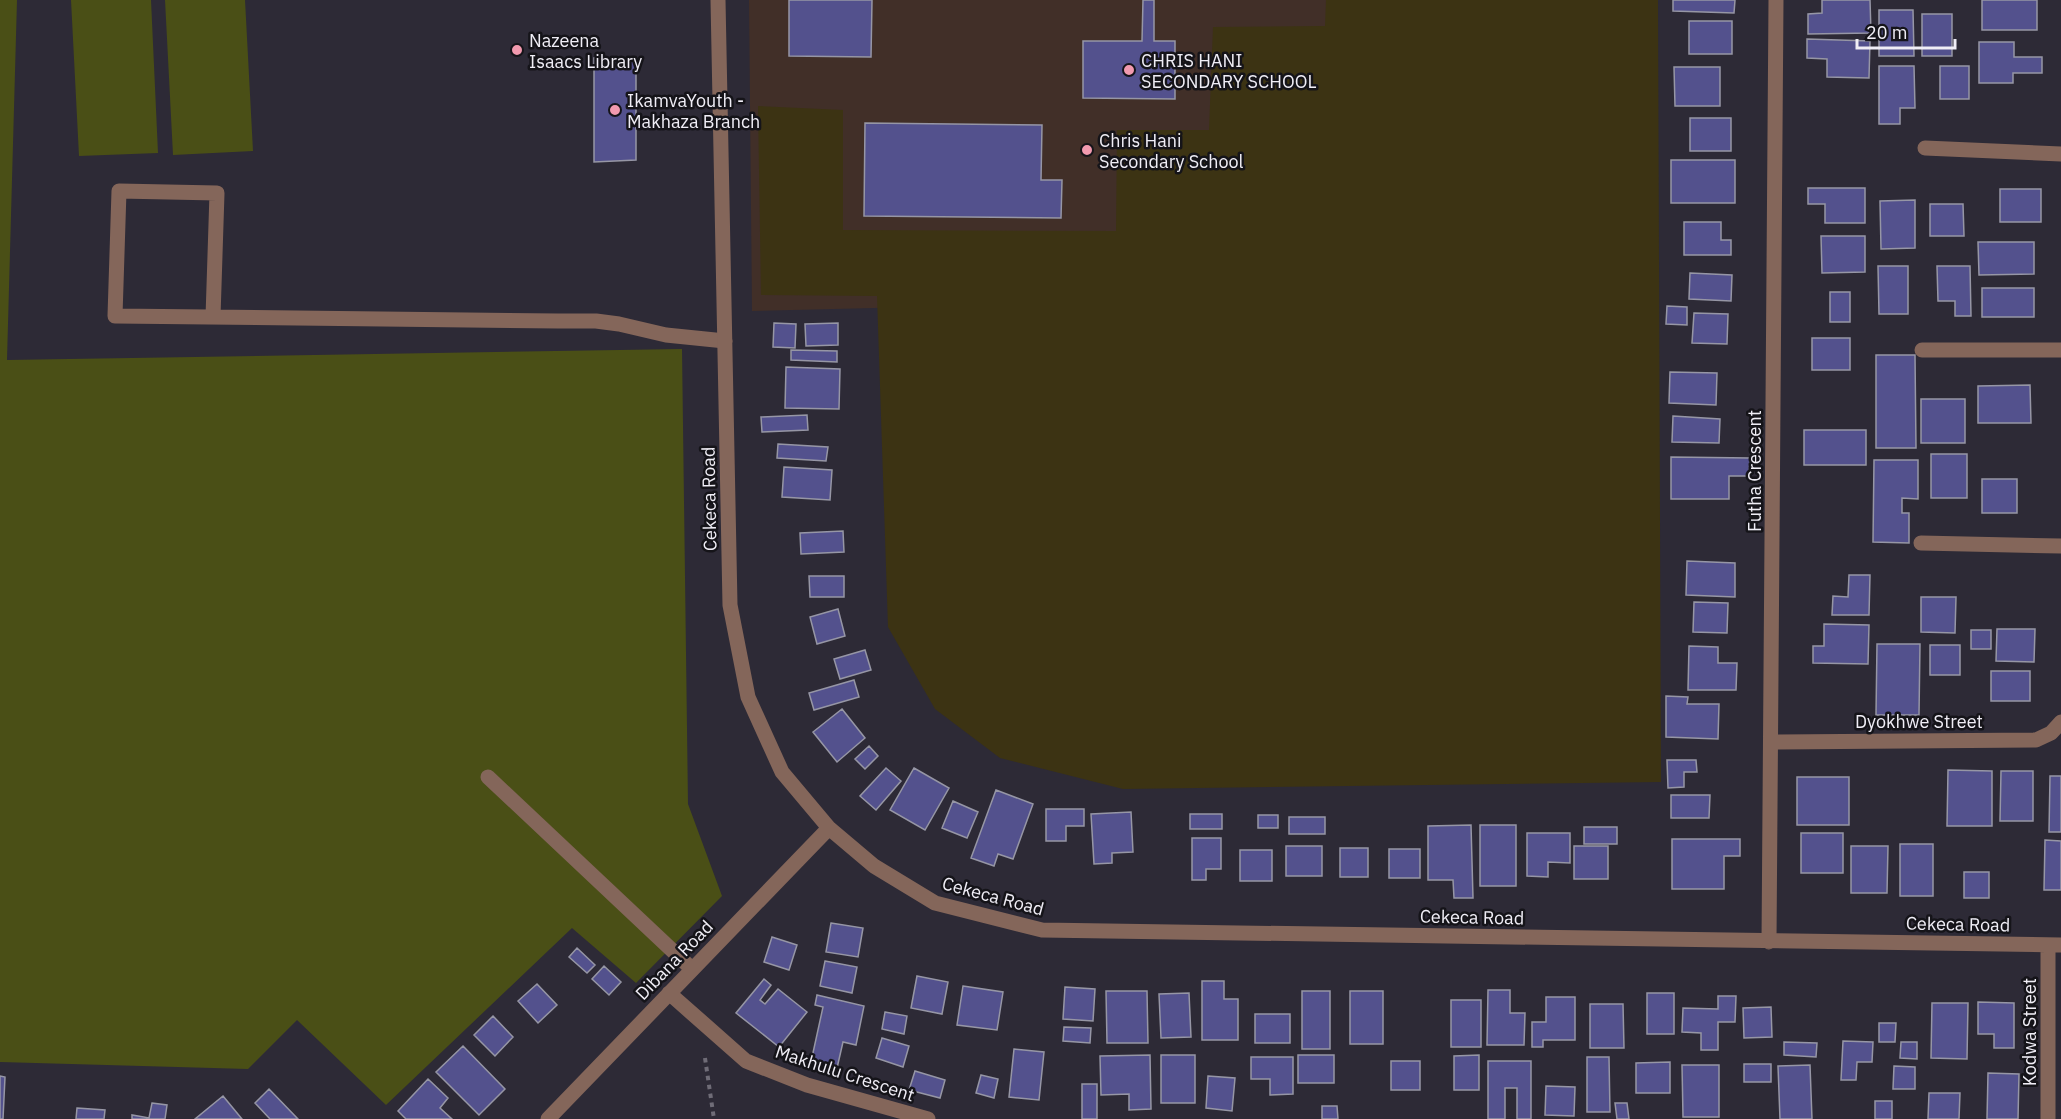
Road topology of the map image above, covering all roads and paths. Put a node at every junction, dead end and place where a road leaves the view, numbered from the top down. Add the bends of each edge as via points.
1 (718, 0) edge
2 (1776, 0) edge
3 (1925, 148) dead end
4 (2061, 154) edge
5 (213, 317) junction
6 (725, 340) junction
7 (1922, 350) dead end
8 (2061, 350) edge
9 (1921, 543) dead end
10 (2061, 546) edge
11 (2061, 722) edge
12 (1771, 742) junction
13 (488, 777) dead end
14 (829, 828) junction
15 (1769, 942) junction
16 (2055, 945) edge
17 (692, 969) junction
18 (669, 993) junction
19 (700, 1022) junction
20 (548, 1119) edge
21 (714, 1119) edge
22 (928, 1119) edge
23 (2048, 1119) edge

1 - 6 street, Cekeca Road
2 - 12 street, Futha Crescent
3 - 4 street
5 - 5 street via 116,316 119,191 217,193
5 - 6 street via 596,321 666,335
6 - 14 street, Cekeca Road via 730,605 748,696 782,772
7 - 8 street
9 - 10 street
11 - 12 street, Dyokhwe Street via 2051,733 2036,740
12 - 15 street, Futha Crescent
13 - 17 street
14 - 15 street, Cekeca Road via 874,866 935,903 1042,930
14 - 17 street, Dibana Road
15 - 16 street, Cekeca Road
16 - 23 street, Kodwa Street
17 - 18 street, Dibana Road
18 - 19 street, Makhulu Crescent
18 - 20 street, Dibana Road
19 - 21 path
19 - 22 street, Makhulu Crescent via 746,1060 807,1085

